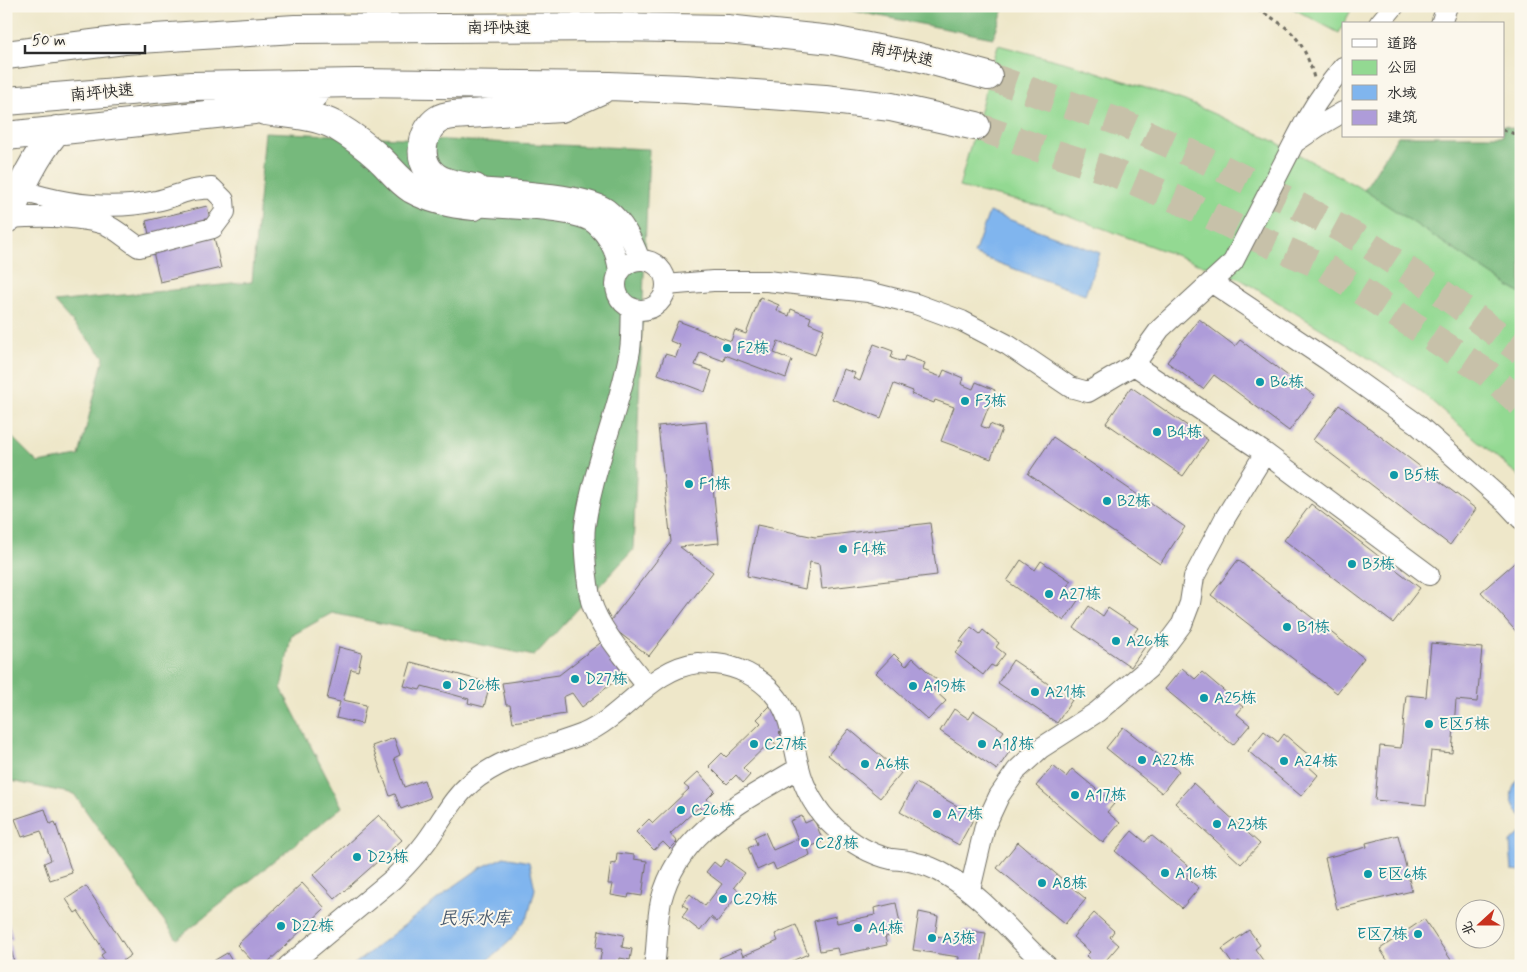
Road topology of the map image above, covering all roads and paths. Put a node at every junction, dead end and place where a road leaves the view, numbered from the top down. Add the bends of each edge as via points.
1 (1250, 6) edge
2 (1394, 6) edge
3 (1447, 6) edge
4 (1381, 22) edge
5 (1442, 22) edge
6 (6, 55) edge
7 (1342, 68) edge
8 (988, 76) tunnel mouth
9 (1314, 80) dead end
10 (356, 83) junction
11 (609, 86) junction
12 (6, 101) edge
13 (254, 110) junction
14 (1342, 113) edge
15 (976, 126) tunnel mouth
16 (57, 130) junction
17 (1504, 130) edge
18 (6, 136) edge
19 (1521, 136) edge
20 (1294, 143) junction
21 (20, 190) junction
22 (474, 197) junction
23 (7, 218) edge
24 (640, 260) junction
25 (619, 272) junction
26 (1211, 282) junction
27 (666, 285) junction
28 (632, 308) junction
29 (1134, 366) junction
30 (1265, 453) junction
31 (1521, 519) edge
32 (1429, 575) dead end
33 (647, 686) junction
34 (799, 768) junction
35 (970, 890) junction
36 (288, 966) edge
37 (654, 966) edge
38 (1047, 966) edge

1 - 9 path via 1278,20 1297,37 1309,58
2 - 4 street
3 - 5 street
6 - 8 highway, 南坪快速 via 124,40 295,28 727,29 832,40 918,57
7 - 20 street via 1307,116
10 - 11 highway, 南坪快速
10 - 12 highway, 南坪快速 via 191,86
10 - 13 highway
11 - 15 highway, 南坪快速 via 825,99 891,107
11 - 22 highway via 562,108 453,115 430,126 423,141 428,170
13 - 16 highway
13 - 22 highway via 301,116 334,125 356,139 411,188 442,202
14 - 20 street
16 - 18 highway
16 - 21 highway via 43,147
17 - 19 path
20 - 26 street via 1233,262
21 - 23 highway
21 - 23 street via 76,204 113,206 155,201 212,188 224,200 225,212 213,228 139,247 105,224 34,216
22 - 24 street via 572,198 589,202 606,209 620,222 633,241
22 - 25 street via 577,216 595,224 617,255
24 - 25 street
24 - 27 street via 648,261 661,270
25 - 28 street via 616,289 624,304
26 - 29 street via 1160,329
26 - 31 street via 1417,424
27 - 28 street via 656,305 648,309
27 - 29 street via 767,280 868,292 962,321 1008,345 1070,387 1088,392
28 - 33 street via 630,349 585,527 592,602 606,632
29 - 30 street
30 - 32 street
30 - 35 street via 1208,548 1194,577 1182,624 1149,668 1097,712 1041,748 1018,770 999,796 985,826
33 - 34 street via 671,670 698,663 726,665 752,675 774,694 789,718
33 - 36 street via 618,712 585,733 511,759 493,767 470,784 449,806 409,864
34 - 35 street via 817,809 850,841 869,852 943,873
34 - 37 street via 724,813 689,845 672,872 661,901
35 - 38 street

